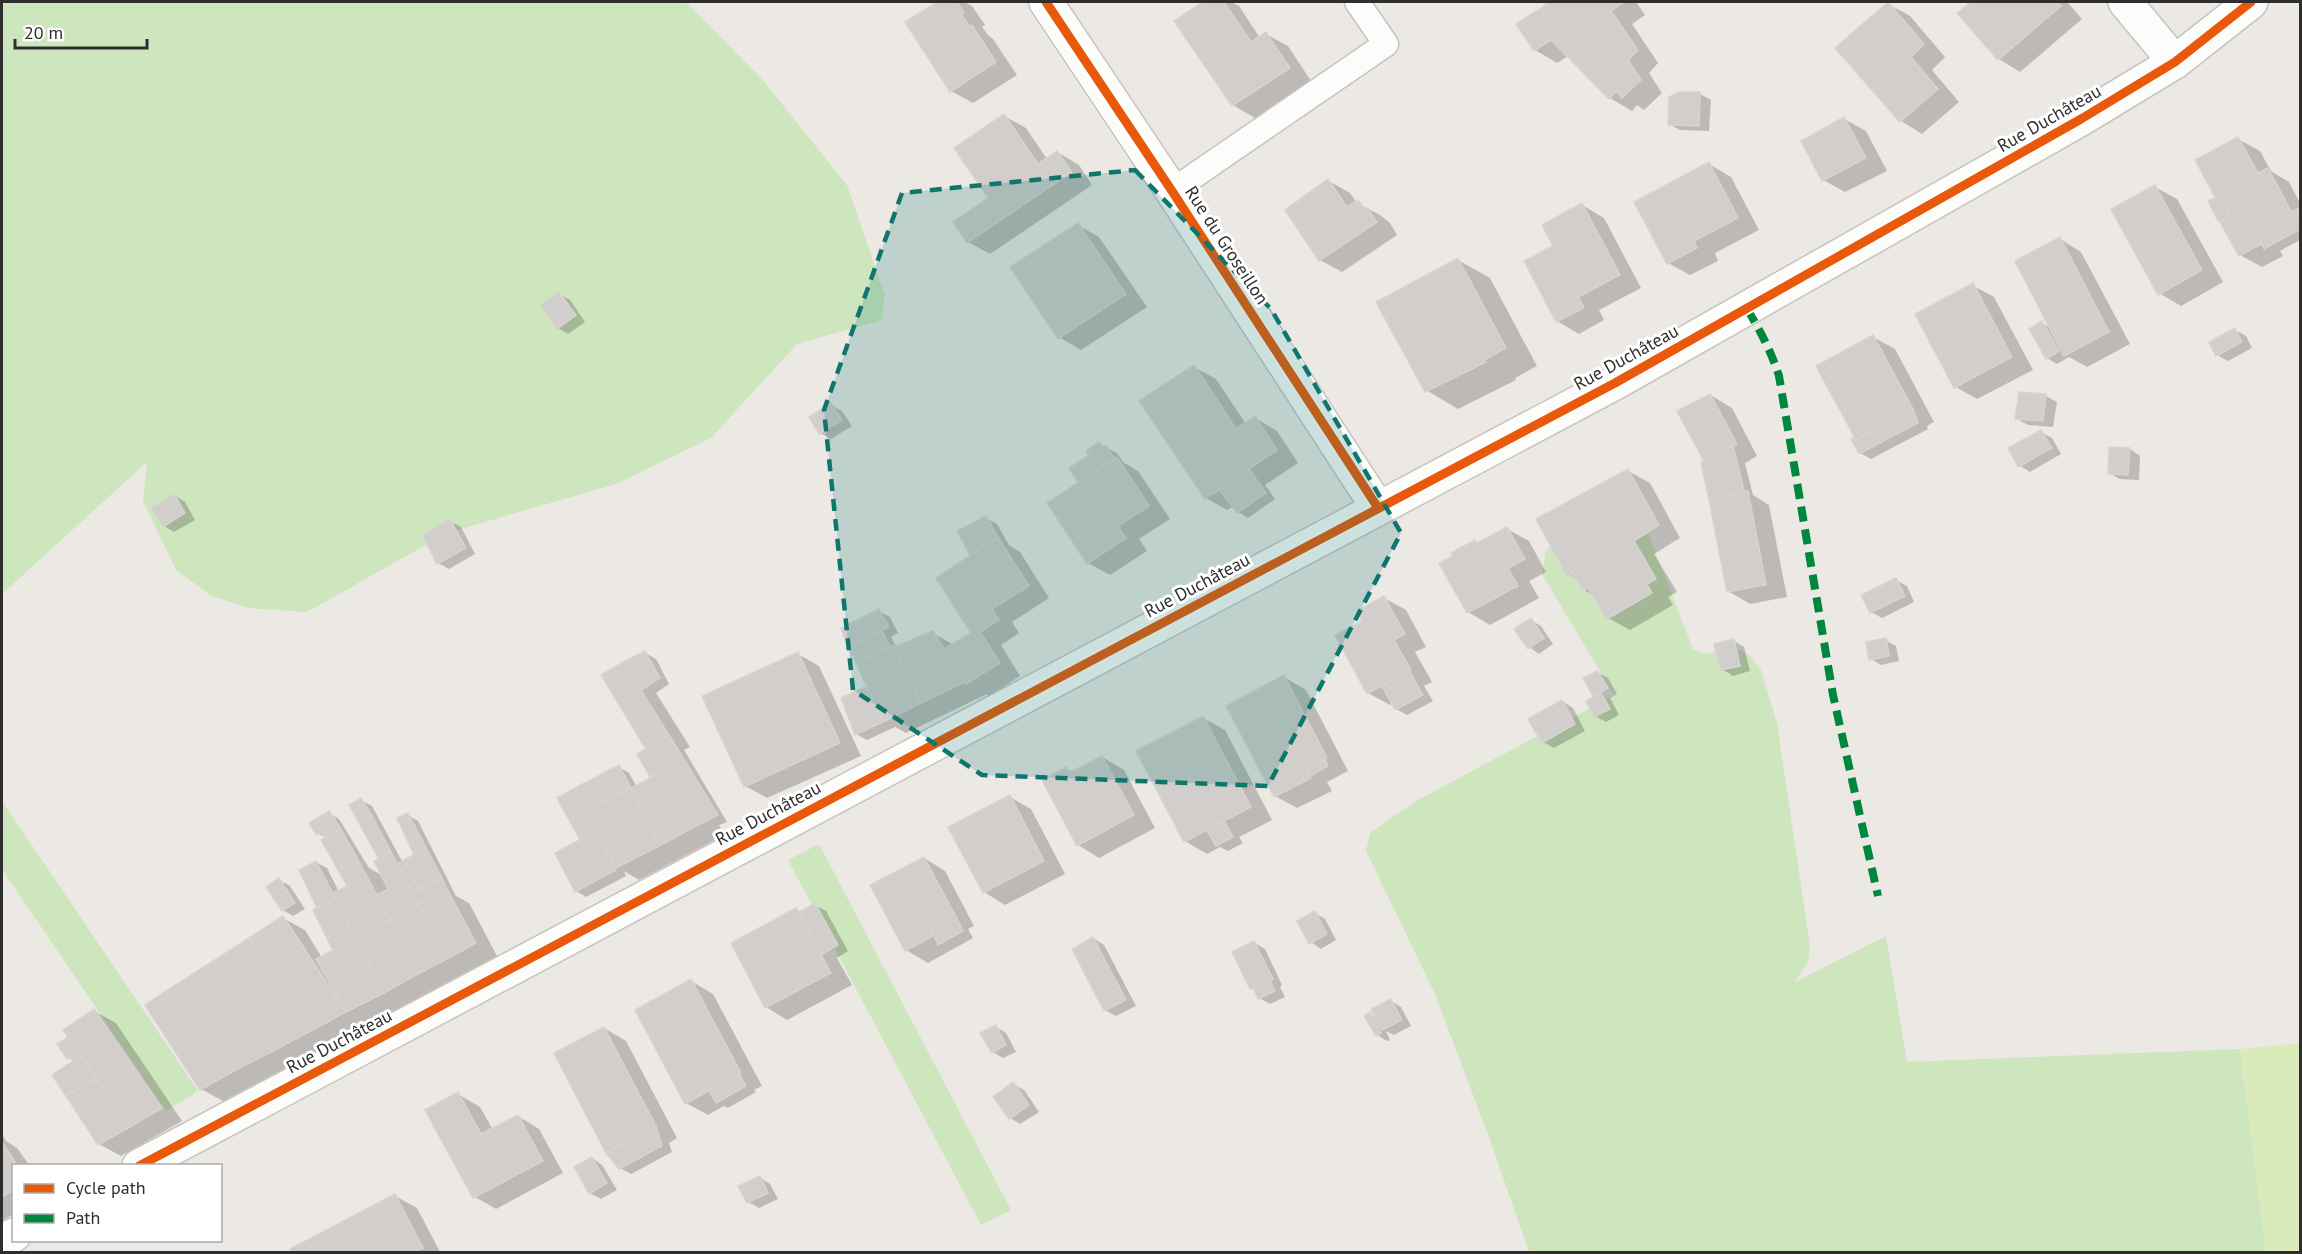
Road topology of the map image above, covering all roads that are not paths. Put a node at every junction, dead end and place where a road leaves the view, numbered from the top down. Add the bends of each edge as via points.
1 (1046, 2) edge
2 (1357, 2) edge
3 (2125, 2) edge
4 (2252, 2) edge
5 (2175, 62) junction
6 (1172, 191) junction
7 (1378, 508) junction
8 (143, 1164) edge

1 - 6 street, Rue du Groseillon
2 - 6 lane via 1386,44
3 - 5 street
4 - 5 street, Rue Duchâteau
5 - 7 street, Rue Duchâteau via 1615,383
6 - 7 street, Rue du Groseillon
7 - 8 street, Rue Duchâteau

